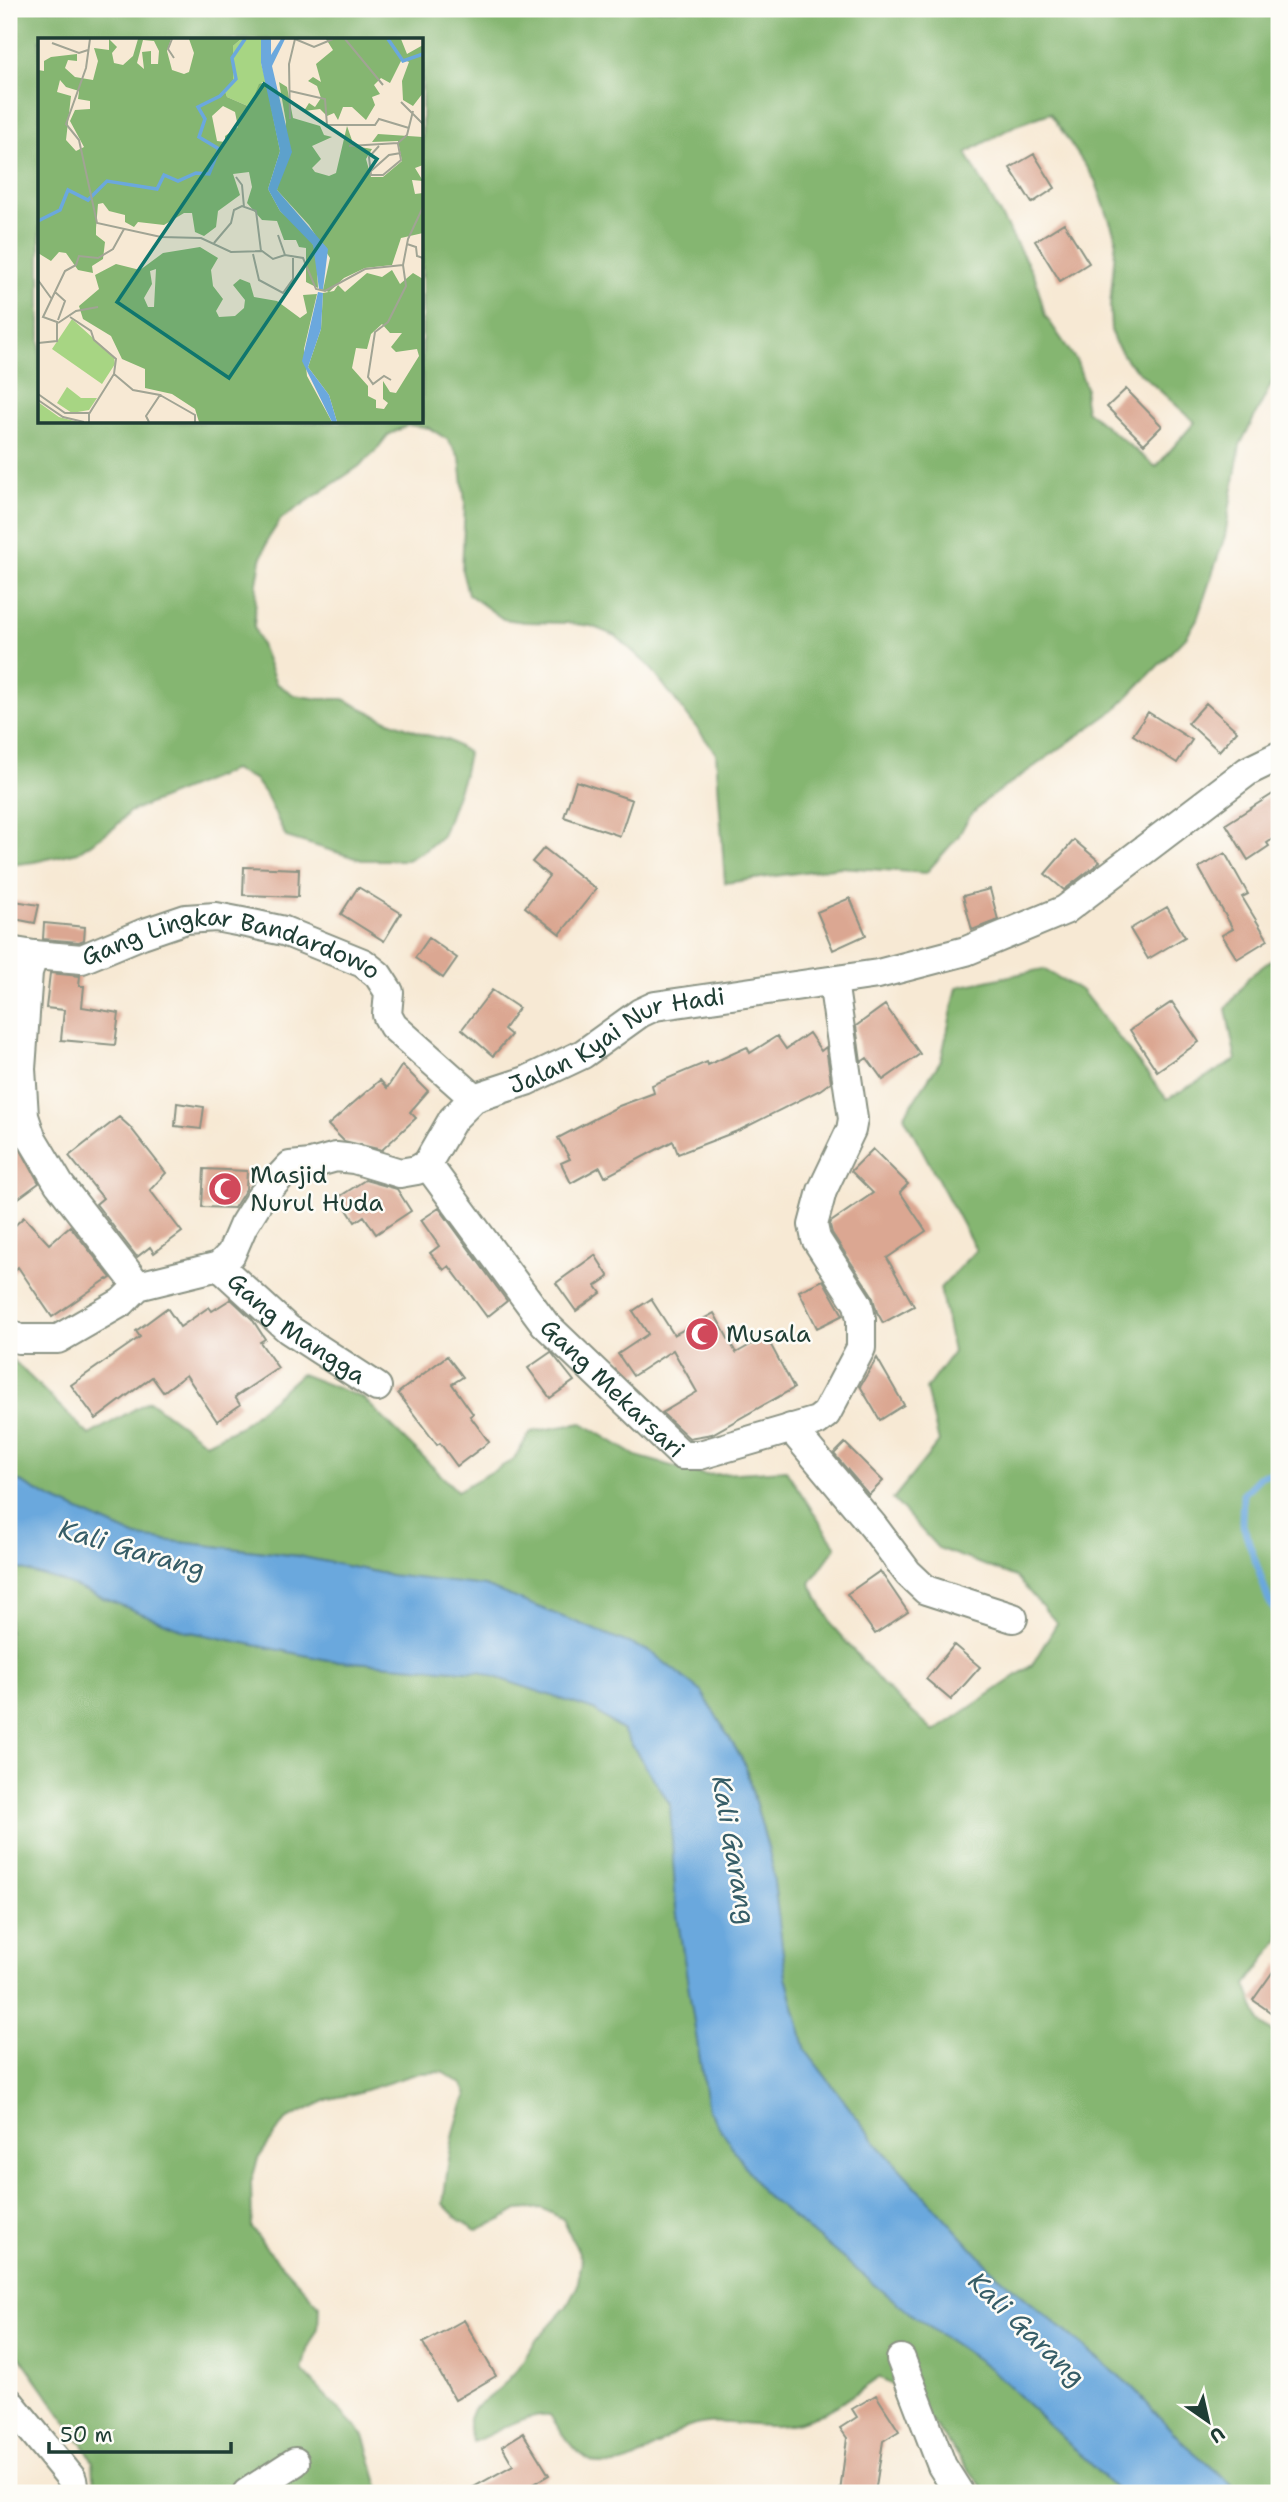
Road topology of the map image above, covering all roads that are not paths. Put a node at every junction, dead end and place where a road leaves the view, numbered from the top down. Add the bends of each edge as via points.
1 (1279, 756) edge
2 (21, 953) edge
3 (833, 981) junction
4 (474, 1098) junction
5 (426, 1164) junction
6 (219, 1266) junction
7 (138, 1286) junction
8 (9, 1333) edge
9 (377, 1387) dead end
10 (791, 1428) junction
11 (1013, 1618) dead end
12 (901, 2358) dead end
13 (9, 2402) edge
14 (295, 2462) dead end
15 (74, 2493) edge
16 (247, 2493) edge
17 (959, 2493) edge

1 - 3 street, Jalan Kyai Nur Hadi via 1248,771 1065,910 967,951
2 - 4 street, Gang Lingkar Bandardowo via 82,959 186,919 216,917 284,931 363,963 378,975 389,992 387,1015 393,1026
2 - 7 street, Gang Lingkar Bandardowo via 28,972 21,1069 24,1116 31,1137 58,1184
3 - 4 street, Jalan Kyai Nur Hadi via 655,1006 583,1054 526,1081
3 - 10 street, Gang Mekarsari via 853,1119 822,1191 813,1225 816,1239 858,1304 861,1348 826,1414
4 - 5 street, Jalan Kyai Nur Hadi via 453,1119
5 - 6 street via 400,1173 336,1157 290,1166 261,1197 231,1254
5 - 10 street, Gang Mekarsari via 545,1324 676,1451 700,1455
6 - 7 street
6 - 9 street, Gang Mangga via 288,1329
7 - 8 street via 122,1302 58,1339 18,1339
10 - 11 street via 916,1582 926,1590
12 - 17 street via 942,2466
13 - 15 street via 72,2479
14 - 16 street

